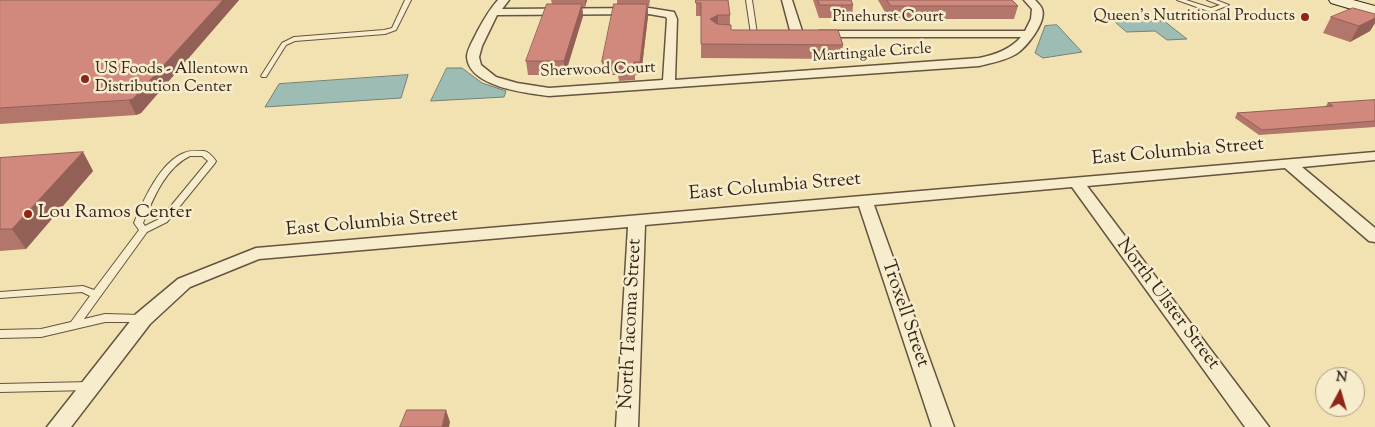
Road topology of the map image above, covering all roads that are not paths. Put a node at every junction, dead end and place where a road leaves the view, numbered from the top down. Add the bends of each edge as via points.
1 (408, 0) edge
2 (504, 0) edge
3 (749, 0) edge
4 (788, 0) edge
5 (1029, 0) edge
6 (1180, 0) edge
7 (1210, 0) edge
8 (1341, 0) edge
9 (1375, 11) edge
10 (494, 12) junction
11 (670, 14) joint
12 (754, 34) edge
13 (1029, 34) junction
14 (264, 76) dead end
15 (669, 84) junction
16 (1375, 156) edge
17 (1289, 164) junction
18 (1076, 182) junction
19 (865, 201) junction
20 (637, 220) junction
21 (144, 230) junction
22 (1375, 237) edge
23 (184, 283) joint
24 (0, 295) edge
25 (96, 295) junction
26 (143, 320) junction
27 (74, 324) junction
28 (0, 334) edge
29 (90, 386) junction
30 (0, 388) edge
31 (58, 427) edge
32 (627, 427) edge
33 (943, 427) edge
34 (1258, 427) edge

1 - 14 lane via 394,29 294,39 284,44
2 - 10 street
3 - 12 lane
4 - 13 street, Pinehurst Court via 792,34
5 - 13 street, Martingale Circle via 1038,9 1038,17
6 - 7 lane via 1210,10 1226,5
8 - 9 street
10 - 11 street
10 - 15 street, Sherwood Court via 473,58 476,68 484,76 513,87 549,92
11 - 15 street
13 - 15 street, Martingale Circle via 1026,41 1012,52 969,63
16 - 17 street, East Columbia Street
17 - 18 street, East Columbia Street
17 - 22 street
18 - 19 street, East Columbia Street
18 - 34 street, North Ulster Street
19 - 20 street, East Columbia Street
19 - 33 street, Troxell Street
20 - 23 street, East Columbia Street via 256,254
20 - 32 street, North Tacoma Street
21 - 21 lane via 164,220 212,161 204,154 189,154 176,160 149,197 138,223
21 - 25 lane
23 - 26 street
24 - 25 lane via 83,289
25 - 27 lane
26 - 27 lane via 105,318
26 - 29 street
27 - 28 lane via 41,333
29 - 30 lane
29 - 31 street

